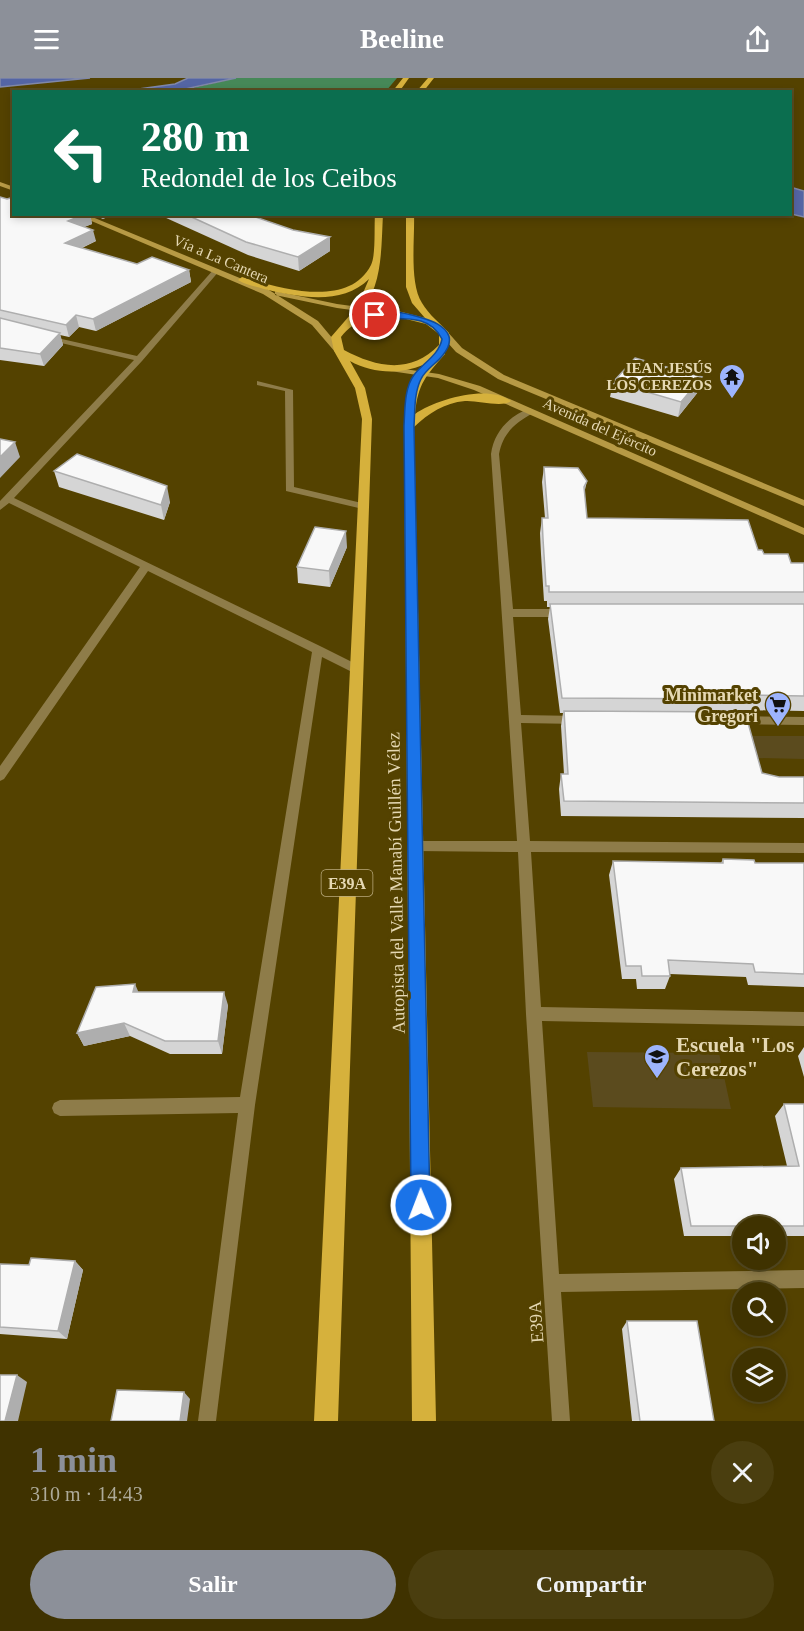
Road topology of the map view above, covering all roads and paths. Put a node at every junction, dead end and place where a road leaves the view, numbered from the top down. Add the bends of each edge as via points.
1 (406, 78) edge
2 (431, 78) edge
3 (397, 90) edge
4 (421, 90) edge
5 (83, 216) edge
6 (380, 216) edge
7 (410, 216) edge
8 (376, 265) junction
9 (216, 270) junction
10 (242, 280) junction
11 (360, 310) junction
12 (398, 314) junction
13 (340, 330) junction
14 (442, 331) junction
15 (35, 334) edge
16 (339, 351) junction
17 (440, 354) junction
18 (139, 359) junction
19 (380, 368) junction
20 (420, 372) junction
21 (260, 383) dead end
22 (506, 400) junction
23 (530, 411) junction
24 (409, 426) junction
25 (4, 503) edge
26 (804, 503) edge
27 (363, 506) junction
28 (804, 532) edge
29 (146, 566) junction
30 (509, 613) junction
31 (580, 613) edge
32 (318, 650) junction
33 (356, 669) junction
34 (516, 719) junction
35 (588, 720) edge
36 (720, 720) edge
37 (804, 721) edge
38 (0, 776) edge
39 (416, 846) junction
40 (524, 846) junction
41 (804, 848) edge
42 (533, 1014) junction
43 (804, 1019) edge
44 (247, 1105) junction
45 (60, 1108) dead end
46 (803, 1282) edge
47 (551, 1283) junction
48 (207, 1421) edge
49 (326, 1421) edge
50 (424, 1421) edge
51 (561, 1421) edge

1 - 3 main road
2 - 4 main road
5 - 9 main road, Vía a La Cantera
6 - 8 main road
7 - 14 main road via 411,287 417,303
8 - 10 main road via 355,286 328,293 297,294
8 - 11 main road via 372,290
9 - 10 main road, Vía a La Cantera
9 - 18 street
10 - 11 main road via 295,298
10 - 16 main road, Vía a La Cantera via 306,316
11 - 12 main road
11 - 13 main road
12 - 13 main road via 364,318
12 - 14 main road via 424,320
13 - 16 main road via 336,337
14 - 17 main road via 446,339
14 - 26 main road, Avenida del Ejército via 459,350 501,377
15 - 18 street
16 - 19 main road via 362,365
16 - 27 main road, E39A via 364,399 367,419
17 - 19 main road via 414,365
17 - 20 main road
18 - 25 street
19 - 20 main road, Avenida del Ejército
20 - 22 main road, Avenida del Ejército
20 - 24 main road, Autopista del Valle Manabí Guillén Vélez via 412,392
21 - 27 street via 290,390 289,489
22 - 23 main road, Avenida del Ejército
22 - 24 main road via 447,400 424,410
23 - 28 main road, Avenida del Ejército
23 - 30 street, E39A via 503,429 496,442
24 - 39 main road, Autopista del Valle Manabí Guillén Vélez
25 - 29 street
27 - 33 main road, E39A
29 - 32 street
29 - 38 street
30 - 31 street
30 - 34 street, E39A
32 - 33 street
32 - 44 street
33 - 49 main road, E39A
34 - 35 street
34 - 40 street, E39A
36 - 37 street
39 - 40 street
39 - 50 main road, Autopista del Valle Manabí Guillén Vélez
40 - 41 street
40 - 42 street, E39A
42 - 43 street
42 - 47 street, E39A
44 - 45 street
44 - 48 street
46 - 47 street
47 - 51 street, E39A

